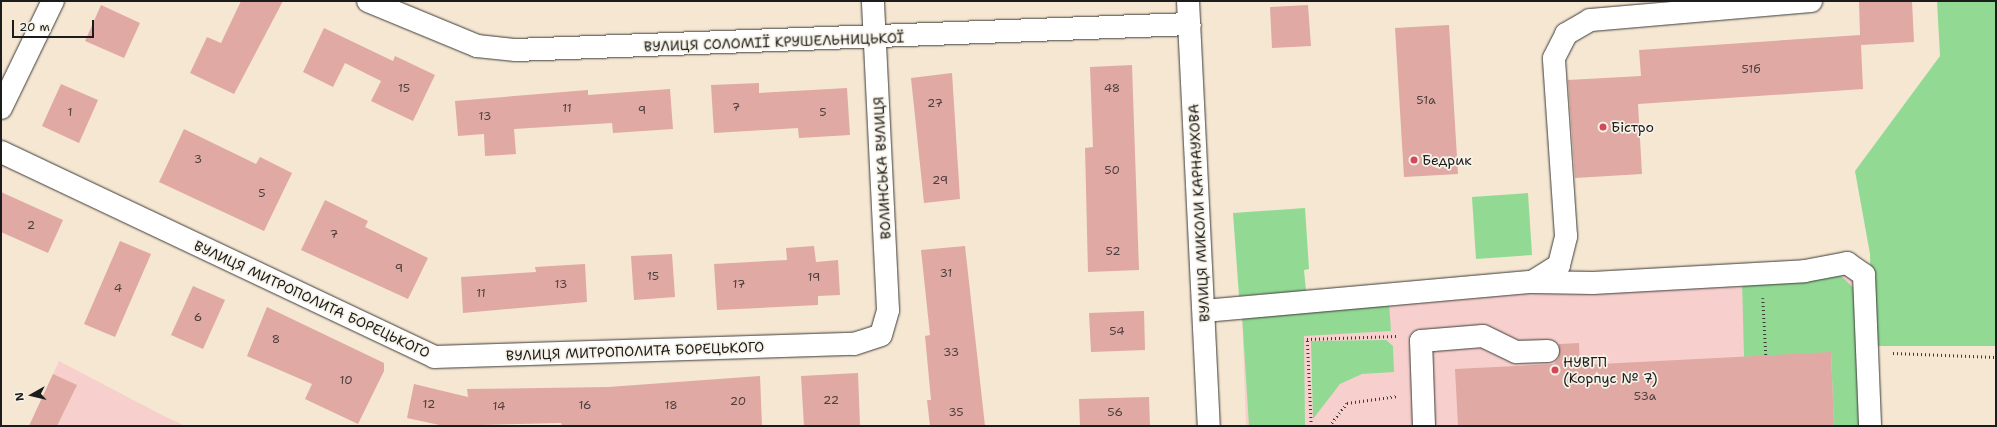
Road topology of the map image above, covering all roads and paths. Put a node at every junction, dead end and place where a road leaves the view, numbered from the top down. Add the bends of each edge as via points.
1 (53, 1) edge
2 (873, 1) edge
3 (1188, 1) edge
4 (1811, 1) edge
5 (379, 3) edge
6 (1189, 24) junction
7 (874, 38) junction
8 (1, 108) edge
9 (1, 152) edge
10 (1532, 282) junction
11 (1762, 297) dead end
12 (1204, 311) junction
13 (880, 334) joint
14 (1421, 341) junction
15 (1548, 351) dead end
16 (1866, 352) junction
17 (1766, 356) dead end
18 (1996, 357) edge
19 (1423, 395) junction
20 (1209, 426) edge
21 (1311, 426) edge
22 (1329, 426) edge
23 (1358, 426) edge
24 (1384, 426) edge
25 (1424, 426) edge
26 (1870, 426) edge

1 - 8 street
2 - 7 street, ВОЛИНСЬКА ВУЛИЦЯ
3 - 6 street, ВУЛИЦЯ МИКОЛИ КАРНАУХОВА
4 - 10 street via 1590,20 1566,34 1554,58 1566,236 1559,265
5 - 7 street, ВУЛИЦЯ СОЛОМІЇ КРУШЕЛЬНИЦЬКОЇ via 477,46 516,50
6 - 7 street, ВУЛИЦЯ СОЛОМІЇ КРУШЕЛЬНИЦЬКОЇ
6 - 12 street, ВУЛИЦЯ МИКОЛИ КАРНАУХОВА
7 - 13 street, ВОЛИНСЬКА ВУЛИЦЯ via 888,310
9 - 13 street, ВУЛИЦЯ МИТРОПОЛИТА БОРЕЦЬКОГО via 434,357 854,344
10 - 12 street
10 - 16 street via 1593,283 1805,271 1847,263 1864,275
11 - 17 path
12 - 20 street, ВУЛИЦЯ МИКОЛИ КАРНАУХОВА
14 - 15 street via 1483,336 1516,352
14 - 19 street
14 - 21 path via 1401,336 1307,339
16 - 18 path
16 - 26 street
19 - 22 path via 1347,403
19 - 25 street
23 - 24 path

